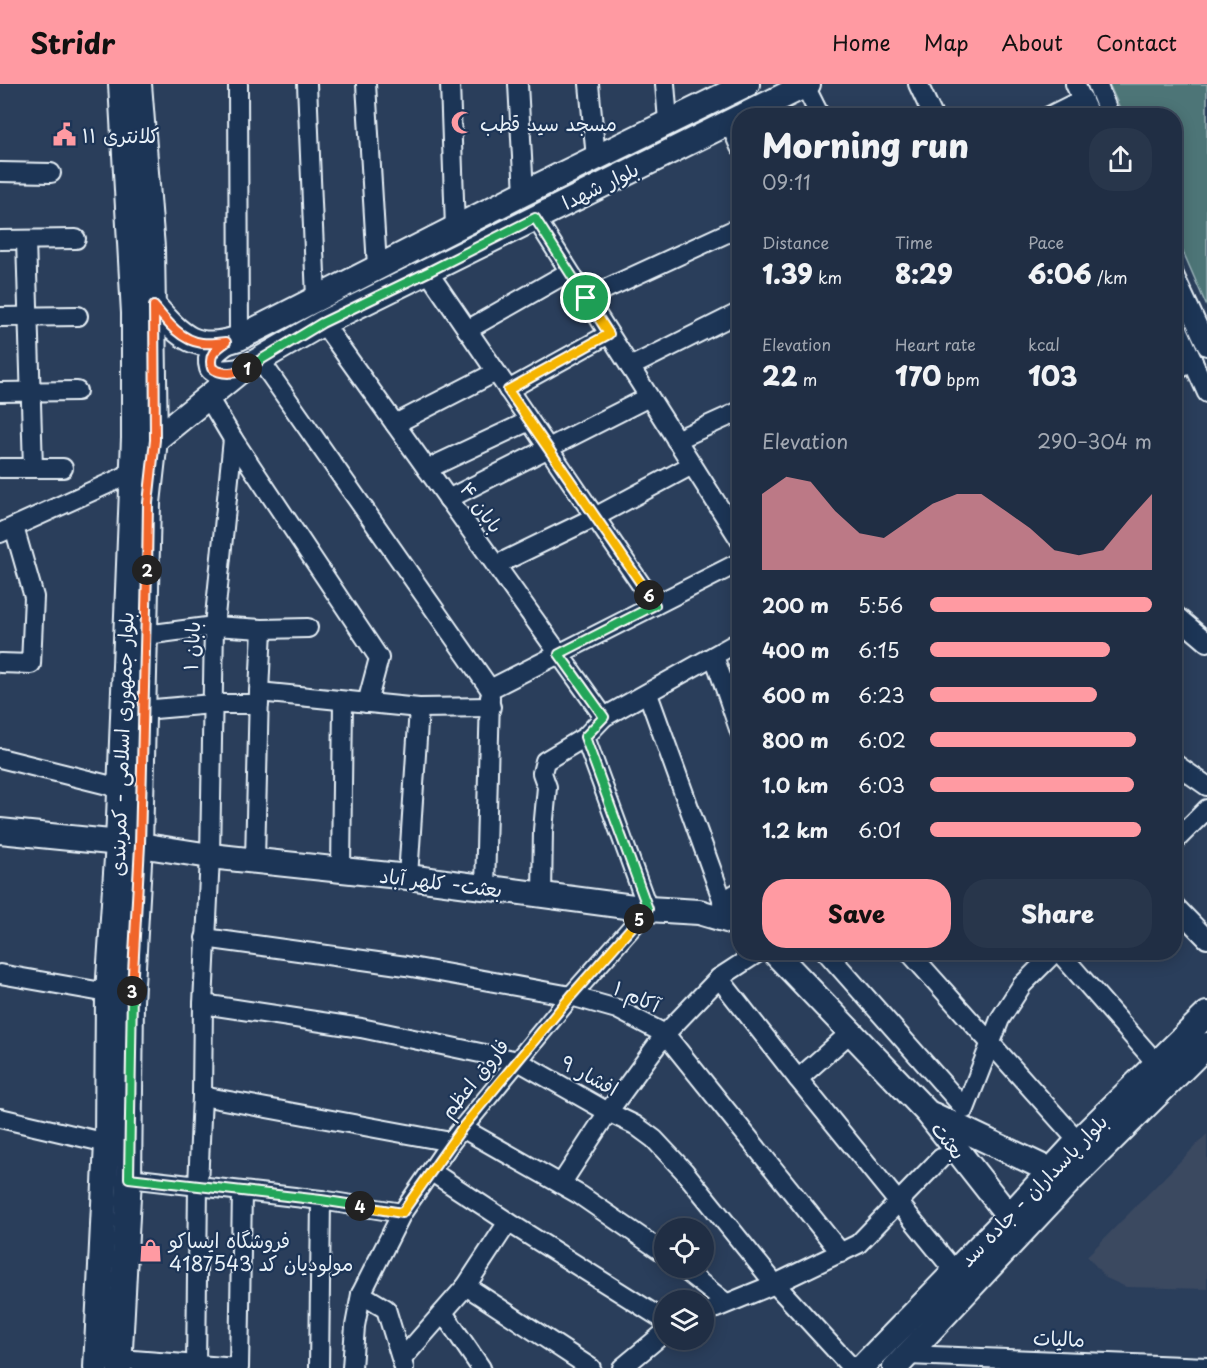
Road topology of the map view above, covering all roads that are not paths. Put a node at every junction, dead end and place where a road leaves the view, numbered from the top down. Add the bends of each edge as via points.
1 (121, 84) edge
2 (140, 84) edge
3 (238, 84) edge
4 (307, 84) edge
5 (366, 84) edge
6 (450, 84) edge
7 (518, 84) edge
8 (589, 84) edge
9 (665, 84) edge
10 (918, 84) edge
11 (1097, 84) edge
12 (745, 85) edge
13 (807, 85) edge
14 (1083, 100) edge
15 (758, 108) edge
16 (817, 108) edge
17 (929, 108) edge
18 (1066, 108) edge
19 (1107, 108) edge
20 (732, 120) edge
21 (668, 121) junction
22 (596, 158) junction
23 (0, 172) edge
24 (51, 173) dead end
25 (524, 192) junction
26 (535, 218) junction
27 (455, 228) junction
28 (732, 231) edge
29 (76, 239) dead end
30 (0, 240) edge
31 (26, 240) junction
32 (377, 266) junction
33 (428, 272) junction
34 (569, 272) junction
35 (1182, 292) edge
36 (316, 298) junction
37 (586, 298) junction
38 (154, 306) junction
39 (78, 316) dead end
40 (732, 316) edge
41 (0, 317) edge
42 (29, 317) junction
43 (322, 323) junction
44 (467, 330) junction
45 (609, 334) junction
46 (1182, 337) edge
47 (232, 340) junction
48 (1207, 346) edge
49 (1193, 361) junction
50 (250, 366) junction
51 (630, 367) junction
52 (1182, 367) edge
53 (496, 372) junction
54 (508, 390) junction
55 (77, 391) dead end
56 (0, 392) edge
57 (32, 392) junction
58 (1207, 393) edge
59 (208, 397) junction
60 (649, 397) junction
61 (732, 415) edge
62 (529, 421) junction
63 (395, 424) junction
64 (145, 439) junction
65 (233, 439) junction
66 (676, 440) junction
67 (548, 449) junction
68 (692, 465) junction
69 (0, 468) edge
70 (33, 468) junction
71 (63, 468) dead end
72 (427, 469) junction
73 (132, 473) junction
74 (448, 498) junction
75 (139, 503) junction
76 (595, 518) junction
77 (732, 528) edge
78 (7, 530) edge
79 (496, 565) junction
80 (732, 566) edge
81 (655, 605) junction
82 (1182, 621) edge
83 (214, 626) junction
84 (308, 628) dead end
85 (262, 629) junction
86 (146, 635) junction
87 (1207, 642) edge
88 (732, 646) edge
89 (559, 654) junction
90 (714, 656) junction
91 (0, 663) edge
92 (490, 689) junction
93 (648, 694) junction
94 (259, 698) junction
95 (343, 702) junction
96 (367, 703) junction
97 (212, 704) junction
98 (491, 707) junction
99 (419, 708) junction
100 (732, 709) edge
101 (143, 710) junction
102 (604, 717) junction
103 (585, 737) junction
104 (0, 758) edge
105 (1182, 769) edge
106 (1207, 786) edge
107 (120, 788) junction
108 (1207, 809) edge
109 (0, 831) edge
110 (1182, 834) edge
111 (129, 844) junction
112 (210, 856) junction
113 (255, 860) junction
114 (341, 870) junction
115 (408, 877) junction
116 (485, 888) junction
117 (542, 895) junction
118 (648, 909) junction
119 (1182, 913) edge
120 (730, 917) edge
121 (206, 938) junction
122 (1207, 939) edge
123 (747, 960) edge
124 (782, 960) edge
125 (833, 960) edge
126 (916, 960) edge
127 (1049, 960) edge
128 (1064, 960) edge
129 (0, 974) edge
130 (719, 978) junction
131 (108, 993) junction
132 (571, 996) junction
133 (202, 1004) junction
134 (1207, 1014) edge
135 (851, 1032) junction
136 (665, 1034) junction
137 (992, 1043) junction
138 (1207, 1045) edge
139 (518, 1061) junction
140 (1157, 1064) junction
141 (798, 1079) junction
142 (202, 1096) junction
143 (608, 1112) junction
144 (928, 1113) junction
145 (0, 1118) edge
146 (457, 1135) junction
147 (1078, 1141) junction
148 (107, 1143) junction
149 (941, 1158) dead end
150 (432, 1172) junction
151 (1059, 1177) junction
152 (129, 1178) junction
153 (561, 1184) junction
154 (198, 1185) junction
155 (242, 1192) junction
156 (321, 1200) junction
157 (897, 1203) junction
158 (402, 1213) junction
159 (508, 1222) junction
160 (1016, 1225) junction
161 (654, 1244) edge
162 (841, 1254) junction
163 (955, 1272) junction
164 (695, 1278) edge
165 (775, 1284) junction
166 (466, 1286) junction
167 (361, 1294) junction
168 (726, 1303) junction
169 (714, 1308) edge
170 (444, 1314) junction
171 (654, 1314) edge
172 (654, 1341) edge
173 (914, 1362) edge
174 (119, 1363) edge
175 (403, 1364) edge
176 (196, 1366) edge
177 (1207, 1367) edge
178 (96, 1368) edge
179 (238, 1368) edge
180 (319, 1368) edge
181 (352, 1368) edge
182 (481, 1368) edge
183 (591, 1368) edge
184 (622, 1368) edge
185 (852, 1368) edge
186 (861, 1368) edge

1 - 64 main road, بلوار جمهوری اسلامی - کمربندی
2 - 38 main road, بلوار جمهوری اسلامی - کمربندی
3 - 47 street
4 - 36 street
5 - 32 street
6 - 27 street
7 - 25 street
8 - 22 street
9 - 21 street
10 - 17 street
11 - 19 street
12 - 21 main road, بلوار شهدا
13 - 15 main road, بلوار شهدا
13 - 16 street
14 - 18 street
20 - 26 main road, بلوار شهدا
21 - 22 main road, بلوار شهدا
22 - 25 main road, بلوار شهدا
23 - 24 street
25 - 27 main road, بلوار شهدا
26 - 33 main road, بلوار شهدا
26 - 34 street
27 - 32 main road, بلوار شهدا
28 - 37 street
29 - 31 street
30 - 31 street
31 - 42 street
32 - 36 main road, بلوار شهدا
33 - 43 main road, بلوار شهدا
33 - 44 street
34 - 37 street
34 - 44 street
35 - 48 street
36 - 47 main road, بلوار شهدا
37 - 45 street
38 - 47 main road, بلوار شهدا via 189,340
38 - 64 main road, بلوار جمهوری اسلامی - کمربندی
39 - 42 street
40 - 51 street
41 - 42 street
42 - 57 street
43 - 50 main road, بلوار شهدا
43 - 63 street, بابان ۴
44 - 53 street
45 - 51 street
45 - 54 street
46 - 49 street
47 - 50 main road via 214,351 210,358 212,368 222,373
49 - 52 street
49 - 58 street
50 - 59 main road, بلوار شهدا
50 - 92 street
51 - 60 street
53 - 54 street
53 - 63 street
54 - 62 street
55 - 57 street
56 - 57 street
57 - 70 street
59 - 64 main road, بلوار شهدا
59 - 65 street
60 - 66 street
60 - 67 street
61 - 66 street
62 - 67 street
62 - 72 street
63 - 72 street, بابان ۴
64 - 73 main road, بلوار جمهوری اسلامی - کمربندی
64 - 75 main road, بلوار جمهوری اسلامی - کمربندی
65 - 83 street, بابان ۱
65 - 96 street via 379,658
66 - 68 street
67 - 74 street
67 - 76 street
68 - 76 street
68 - 77 street
69 - 70 street
70 - 71 street
72 - 74 street, بابان ۴
73 - 75 main road, بلوار جمهوری اسلامی - کمربندی
73 - 78 street
74 - 79 street, بابان ۴
75 - 86 main road, بلوار جمهوری اسلامی - کمربندی
75 - 107 main road, بلوار جمهوری اسلامی - کمربندی
76 - 79 street
76 - 81 street
78 - 91 street via 34,597 31,664
79 - 89 street, بابان ۴
80 - 81 street
81 - 89 street
82 - 87 street
83 - 85 street
83 - 86 street
83 - 97 street, بابان ۱
84 - 85 street
85 - 94 street
86 - 101 main road, بلوار جمهوری اسلامی - کمربندی
88 - 90 street
89 - 92 street
89 - 102 street, بابان ۴
90 - 93 street
90 - 100 street
92 - 98 street
93 - 102 street
93 - 120 street
94 - 95 street
94 - 97 street
94 - 113 street
95 - 96 street
95 - 114 street
96 - 99 street
97 - 101 street
97 - 112 street, بابان ۱
98 - 99 street
98 - 116 street
99 - 115 street
101 - 111 main road, بلوار جمهوری اسلامی - کمربندی
102 - 103 street
103 - 117 street via 545,761 542,773 548,787
103 - 118 street
104 - 107 street
105 - 106 street
107 - 111 main road, بلوار جمهوری اسلامی - کمربندی
108 - 110 street
109 - 111 main road, بعثت- کلهر آباد
111 - 112 main road, بعثت- کلهر آباد
111 - 131 main road, بلوار جمهوری اسلامی - کمربندی
111 - 152 main road, بلوار جمهوری اسلامی - کمربندی
112 - 113 main road, بعثت- کلهر آباد
112 - 121 street, بابان ۱
113 - 114 main road, بعثت- کلهر آباد
114 - 115 main road, بعثت- کلهر آباد
115 - 116 main road, بعثت- کلهر آباد
116 - 117 main road, بعثت- کلهر آباد
117 - 118 main road, بعثت- کلهر آباد
118 - 120 main road, بعثت- کلهر آباد
118 - 132 street, فاروق اعظم
119 - 122 street
121 - 132 street, آکام ۱ via 406,966
121 - 133 street, بابان ۱
123 - 130 street
124 - 135 main road
125 - 137 street via 965,1109
126 - 137 street
127 - 137 street via 1022,985 1000,1019
128 - 140 street
129 - 131 street
130 - 136 street
130 - 141 street
131 - 148 main road, بلوار جمهوری اسلامی - کمربندی
132 - 136 street, آکام ۱ via 618,1009
132 - 139 street, فاروق اعظم
133 - 139 street, افشار ۹ via 361,1028
133 - 142 street, بابان ۱
134 - 140 main road, بلوار پاسداران - جاده سد
135 - 141 street
135 - 144 main road
136 - 143 street
136 - 162 street, آکام ۱
137 - 147 street
138 - 151 main road, بلوار پاسداران - جاده سد
139 - 143 street, افشار ۹
139 - 146 street, فاروق اعظم
140 - 147 main road, بلوار پاسداران - جاده سد
141 - 157 street
142 - 146 street
142 - 154 street, بابان ۱
143 - 153 street
143 - 165 street, افشار ۹ via 654,1139
144 - 151 main road, بعثت
144 - 160 main road, بعثت
145 - 148 street
146 - 150 street, فاروق اعظم
146 - 153 street
147 - 151 main road, بلوار پاسداران - جاده سد
148 - 178 main road, بلوار جمهوری اسلامی - کمربندی
149 - 157 street
150 - 158 street, فاروق اعظم
150 - 159 street
151 - 160 main road, بلوار پاسداران - جاده سد
152 - 154 street
152 - 174 main road, بلوار جمهوری اسلامی - کمربندی
153 - 161 street
154 - 155 street
154 - 176 street, بابان ۱
155 - 156 street
155 - 179 street
156 - 158 street
156 - 180 street
157 - 162 street via 858,1244
157 - 163 street
158 - 167 street, فاروق اعظم
159 - 166 street
159 - 171 street
160 - 163 main road, بلوار پاسداران - جاده سد
160 - 173 main road, بلوار پاسداران - جاده سد
162 - 165 street
163 - 186 main road, بلوار پاسداران - جاده سد
164 - 168 street
165 - 168 street
165 - 185 street, افشار ۹
166 - 170 street
166 - 183 street
167 - 175 street via 386,1309
167 - 181 street, فاروق اعظم
168 - 169 street
170 - 175 street
170 - 182 street
172 - 184 street
173 - 177 street, مالیات
174 - 176 street
176 - 179 street

